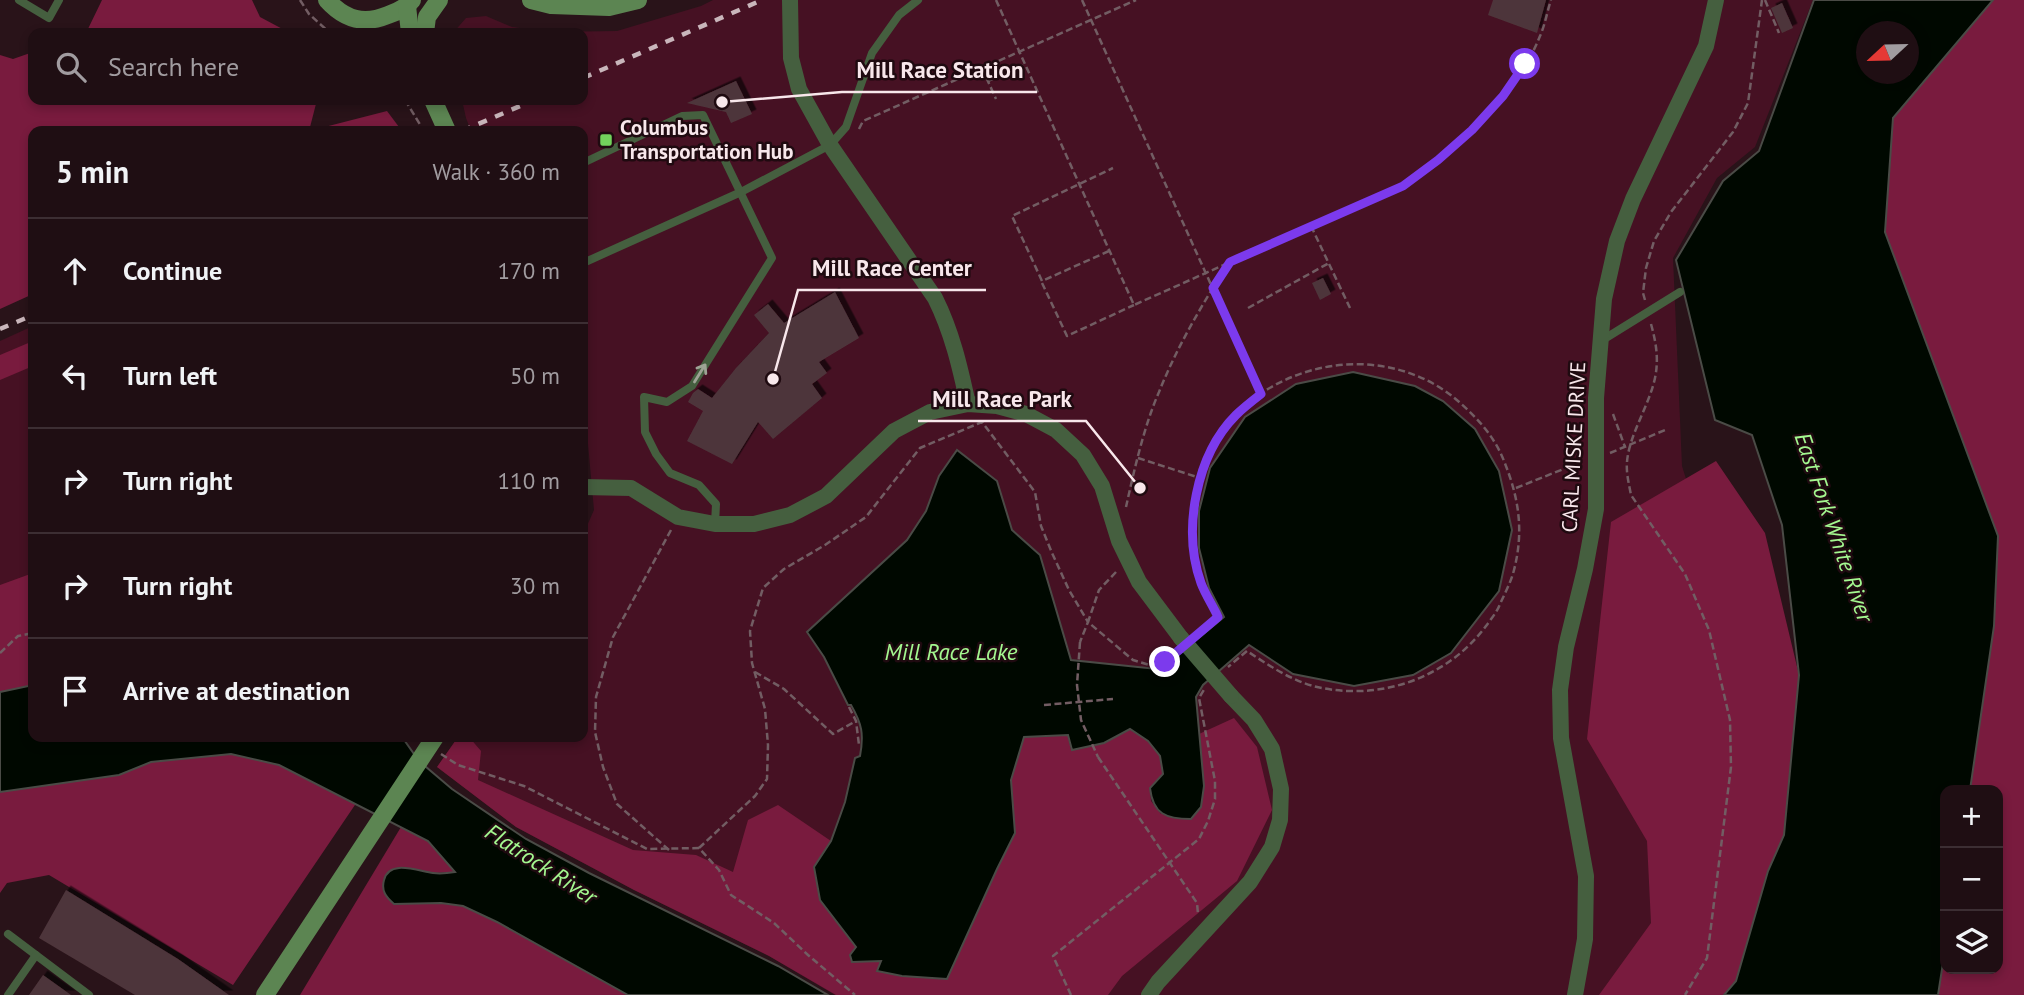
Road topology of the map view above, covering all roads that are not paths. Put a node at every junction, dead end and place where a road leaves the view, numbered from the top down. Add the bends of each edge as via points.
1 (19, 0) edge
2 (59, 0) edge
3 (327, 0) edge
4 (439, 0) edge
5 (531, 0) edge
6 (638, 0) edge
7 (790, 0) edge
8 (918, 0) edge
9 (1716, 0) edge
10 (410, 3) edge
11 (364, 27) edge
12 (410, 28) edge
13 (426, 28) edge
14 (436, 105) edge
15 (445, 126) edge
16 (830, 145) junction
17 (588, 161) edge
18 (741, 192) junction
19 (588, 261) edge
20 (1680, 292) dead end
21 (1601, 341) junction
22 (968, 404) junction
23 (588, 487) edge
24 (715, 524) junction
25 (436, 744) edge
26 (8, 934) dead end
27 (36, 955) junction
28 (8, 995) edge
29 (89, 995) edge
30 (265, 995) edge
31 (1149, 995) edge
32 (1574, 995) edge

1 - 2 lane via 49,18
3 - 11 main road
4 - 13 main road via 427,17
5 - 6 main road via 609,7
7 - 16 street via 791,58 799,89
8 - 16 lane via 899,15 872,53 846,127
9 - 21 street, CARL MISKE DRIVE via 1706,46 1617,241 1604,299
10 - 11 main road
10 - 12 main road
14 - 15 main road
16 - 18 lane
16 - 22 street via 936,298
17 - 18 lane via 682,116 703,115
18 - 19 lane
24 -> 18 lane via 716,504 699,485 670,473 656,454 645,432 644,397 667,402 692,386 772,258
20 - 21 lane
21 - 32 street, CARL MISKE DRIVE via 1596,509 1560,690 1561,738 1586,876 1585,939
22 - 24 street via 930,412 894,431 826,496 790,515 754,524
22 - 31 street, bridge via 1026,414 1056,430 1083,455 1102,486 1119,541 1139,582 1184,642 1254,720 1272,749 1281,789 1280,820 1272,846 1250,882
23 - 24 street via 631,488 678,517
25 - 30 main road, bridge
26 - 27 lane
27 - 28 lane
27 - 29 lane

